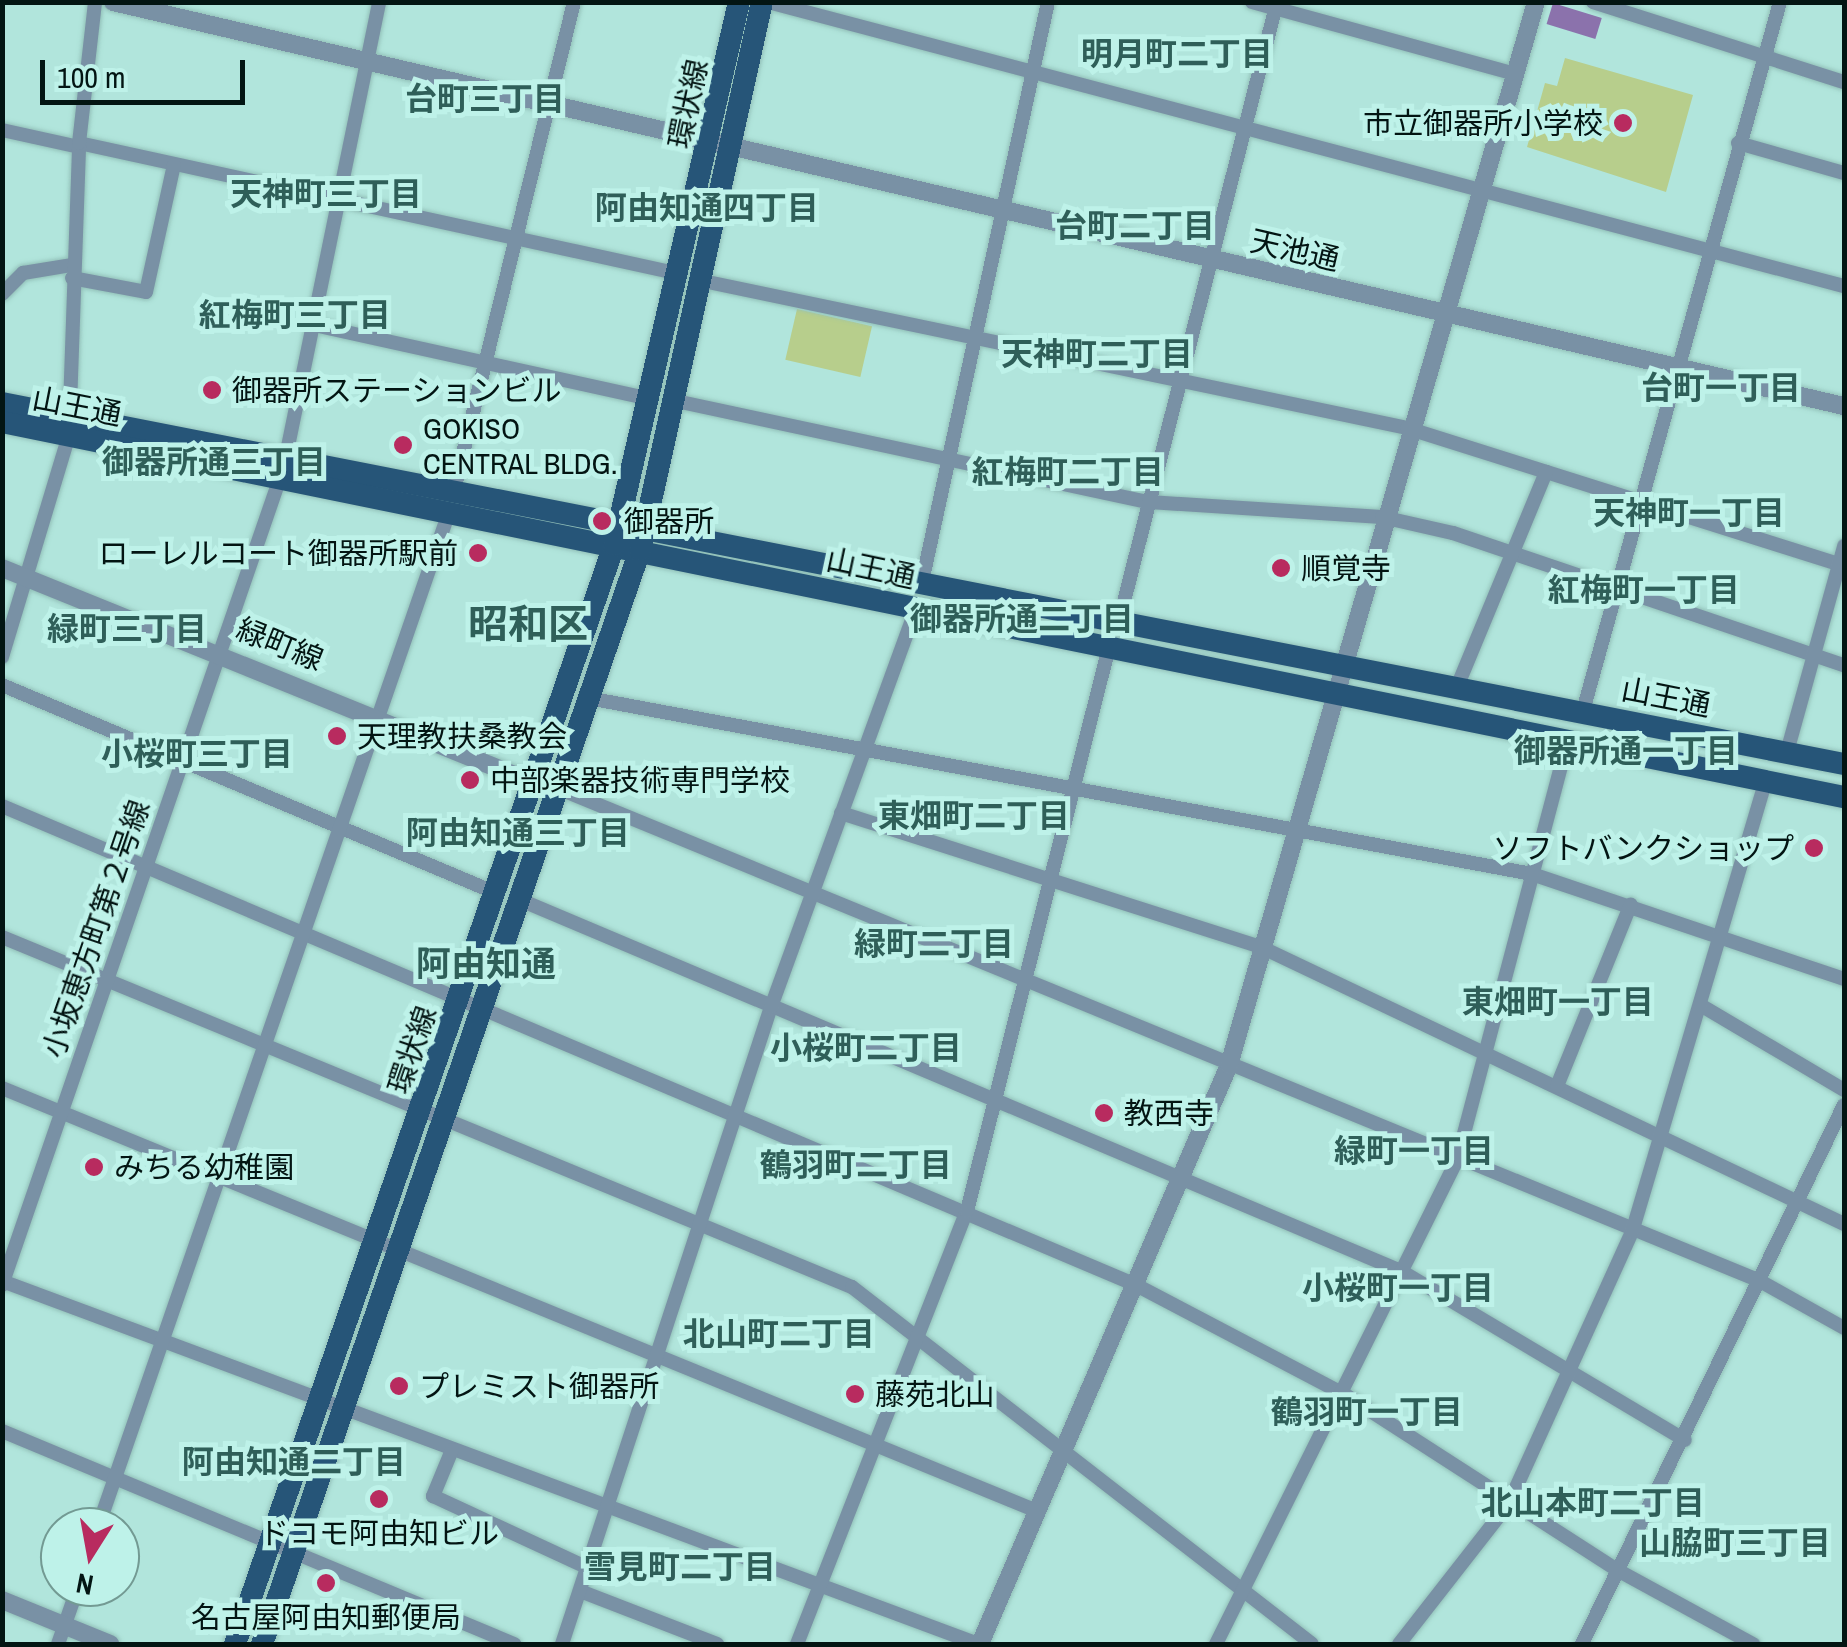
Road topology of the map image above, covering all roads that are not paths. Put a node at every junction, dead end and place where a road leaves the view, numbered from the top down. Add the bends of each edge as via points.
1 (95, 2) edge
2 (113, 2) edge
3 (379, 2) edge
4 (574, 2) edge
5 (739, 2) edge
6 (765, 2) edge
7 (1048, 2) edge
8 (1252, 2) edge
9 (1536, 2) edge
10 (1593, 2) edge
11 (1780, 2) edge
12 (1276, 6) edge
13 (1765, 56) junction
14 (366, 66) junction
15 (1033, 70) junction
16 (1515, 74) junction
17 (1844, 82) edge
18 (546, 110) junction
19 (1243, 126) junction
20 (2, 130) edge
21 (1738, 144) junction
22 (79, 145) junction
23 (722, 147) junction
24 (174, 165) junction
25 (1844, 173) edge
26 (1481, 192) junction
27 (340, 203) junction
28 (1002, 210) junction
29 (515, 238) junction
30 (1708, 249) junction
31 (1209, 259) junction
32 (72, 272) junction
33 (692, 277) junction
34 (1844, 286) edge
35 (2, 294) edge
36 (1443, 312) junction
37 (314, 325) junction
38 (974, 340) junction
39 (484, 362) junction
40 (1677, 370) junction
41 (1178, 383) junction
42 (652, 399) junction
43 (676, 401) junction
44 (2, 404) edge
45 (1844, 406) edge
46 (2, 422) edge
47 (70, 426) junction
48 (1407, 428) junction
49 (947, 458) junction
50 (283, 469) junction
51 (1546, 472) junction
52 (1149, 502) junction
53 (1640, 502) junction
54 (452, 503) junction
55 (1382, 517) junction
56 (616, 536) junction
57 (643, 539) junction
58 (1844, 546) edge
59 (1510, 558) junction
60 (1842, 565) edge
61 (2, 568) edge
62 (26, 573) junction
63 (922, 582) junction
64 (1614, 593) junction
65 (916, 608) junction
66 (1118, 621) junction
67 (1108, 647) junction
68 (221, 650) junction
69 (2, 656) edge
70 (1811, 656) junction
71 (1340, 664) junction
72 (1844, 666) edge
73 (2, 685) edge
74 (1458, 687) junction
75 (1335, 693) junction
76 (588, 698) junction
77 (1584, 711) junction
78 (381, 714) junction
79 (1568, 740) junction
80 (866, 746) junction
81 (1787, 752) junction
82 (183, 760) junction
83 (1844, 764) edge
84 (1766, 780) junction
85 (545, 785) junction
86 (1071, 785) junction
87 (1844, 797) edge
88 (2, 806) edge
89 (841, 812) junction
90 (339, 826) junction
91 (1298, 828) junction
92 (147, 865) junction
93 (1532, 874) junction
94 (1048, 876) junction
95 (813, 894) junction
96 (508, 896) junction
97 (1631, 904) junction
98 (304, 933) junction
99 (1727, 933) junction
100 (2, 937) edge
101 (1263, 948) junction
102 (1844, 979) edge
103 (108, 980) junction
104 (1021, 981) junction
105 (471, 1004) junction
106 (771, 1006) junction
107 (1702, 1006) junction
108 (266, 1044) junction
109 (1486, 1052) junction
110 (1230, 1066) junction
111 (1557, 1086) junction
112 (2, 1088) edge
113 (1844, 1090) edge
114 (993, 1105) junction
115 (1844, 1106) edge
116 (62, 1112) junction
117 (433, 1112) junction
118 (734, 1115) junction
119 (1657, 1135) junction
120 (1457, 1160) junction
121 (217, 1176) junction
122 (1180, 1184) junction
123 (1800, 1204) junction
124 (967, 1212) junction
125 (1844, 1224) edge
126 (698, 1226) junction
127 (1632, 1232) junction
128 (388, 1248) junction
129 (1403, 1272) junction
130 (1760, 1282) junction
131 (3, 1283) edge
132 (1136, 1285) junction
133 (1844, 1328) edge
134 (159, 1340) junction
135 (916, 1344) junction
136 (660, 1355) junction
137 (1571, 1372) junction
138 (1344, 1394) junction
139 (333, 1404) junction
140 (2, 1432) edge
141 (1685, 1440) junction
142 (879, 1443) junction
143 (452, 1450) junction
144 (1061, 1457) junction
145 (116, 1478) junction
146 (1510, 1503) junction
147 (105, 1507) edge
148 (607, 1508) junction
149 (1036, 1511) junction
150 (282, 1548) junction
151 (588, 1568) junction
152 (1619, 1571) junction
153 (820, 1586) junction
154 (580, 1592) junction
155 (1243, 1592) junction
156 (2, 1600) edge
157 (71, 1607) edge
158 (64, 1625) junction
159 (58, 1644) edge
160 (110, 1644) edge
161 (235, 1644) edge
162 (262, 1644) edge
163 (514, 1644) edge
164 (562, 1644) edge
165 (717, 1644) edge
166 (797, 1644) edge
167 (979, 1644) edge
168 (1216, 1644) edge
169 (1312, 1644) edge
170 (1399, 1644) edge
171 (1582, 1644) edge
172 (1753, 1644) edge

1 - 22 street
2 - 14 street, 天池通
3 - 14 street, 小坂恵方町第２号線
4 - 18 street
5 - 23 main road, 環状線
6 - 15 street
6 - 23 main road, 環状線
7 - 15 street
8 - 12 street
9 - 16 street
10 - 13 street
11 - 13 street
12 - 16 street
12 - 19 street
13 - 17 street
13 - 21 street
14 - 18 street, 天池通
14 - 27 street, 小坂恵方町第２号線
15 - 19 street
15 - 28 street
16 - 26 street
18 - 23 street, 天池通
18 - 29 street
19 - 26 street
19 - 31 street
20 - 22 street
21 - 25 street
21 - 30 street
22 - 24 street
22 - 32 street
23 - 28 street, 天池通
23 - 33 main road, 環状線
24 - 27 street
24 - 32 street via 146,292
26 - 30 street
26 - 36 street
27 - 29 street
27 - 37 street, 小坂恵方町第２号線
28 - 31 street, 天池通
28 - 38 street
29 - 33 street
29 - 39 street
30 - 34 street
30 - 40 street
31 - 36 street, 天池通
31 - 41 street
32 - 35 street via 23,273
32 - 47 street
33 - 38 street
33 - 42 main road, 環状線
33 - 43 main road, 環状線
36 - 40 street, 天池通
36 - 48 street
37 - 39 street
37 - 50 street, 小坂恵方町第２号線
38 - 41 street
38 - 49 street
39 - 42 street
39 - 54 street
40 - 45 street, 天池通
40 - 53 street
41 - 48 street
41 - 52 street
42 - 56 main road, 環状線
43 - 49 street
43 - 57 main road, 環状線
44 - 47 main road, 山王通
46 - 47 main road, 山王通
47 - 50 main road, 山王通
47 - 62 street
48 - 51 street
48 - 55 street
49 - 52 street
49 - 63 street
50 - 54 main road, 山王通
50 - 68 street, 小坂恵方町第２号線
51 - 53 street
51 - 59 street
52 - 55 street
52 - 66 street
53 - 60 street
53 - 64 street
54 - 56 main road, 山王通
54 - 78 street
55 - 59 street
55 - 71 street
56 - 57 main road, 山王通
56 - 85 main road, 環状線
57 - 63 main road, 山王通
57 - 65 main road, 山王通
57 - 76 main road, 環状線
58 - 60 street
59 - 64 street
59 - 74 street
60 - 70 street
61 - 62 street, 緑町線
62 - 68 street, 緑町線
62 - 69 street
63 - 66 main road, 山王通
64 - 70 street
64 - 77 street
65 - 67 main road, 山王通
65 - 80 street
66 - 71 main road, 山王通
67 - 75 main road, 山王通
67 - 86 street
68 - 78 street, 緑町線
68 - 82 street, 小坂恵方町第２号線
70 - 72 street
70 - 81 street
71 - 74 main road, 山王通
71 - 75 street
73 - 82 street
74 - 77 main road, 山王通
75 - 79 main road, 山王通
75 - 91 street
76 - 80 street
76 - 85 main road, 環状線
77 - 81 main road, 山王通
78 - 85 street, 緑町線
78 - 90 street
79 - 84 main road, 山王通
79 - 93 street
80 - 86 street
80 - 89 street
81 - 83 main road, 山王通
82 - 90 street
82 - 92 street, 小坂恵方町第２号線
84 - 87 main road, 山王通
84 - 99 street
85 - 95 street
85 - 96 main road, 環状線
86 - 91 street
86 - 94 street
88 - 92 street
89 - 94 street
89 - 95 street
90 - 96 street
90 - 98 street
91 - 93 street
91 - 101 street
92 - 98 street
92 - 103 street, 小坂恵方町第２号線
93 - 97 street
93 - 109 street
94 - 101 street
94 - 104 street
95 - 104 street
95 - 106 street
96 - 105 main road, 環状線
96 - 106 street
97 - 99 street
97 - 111 street
98 - 105 street
98 - 108 street
99 - 102 street
99 - 107 street
100 - 103 street
101 - 109 street
101 - 110 street
103 - 108 street
103 - 116 street, 小坂恵方町第２号線
104 - 110 street
104 - 114 street
105 - 117 main road, 環状線
105 - 118 street
106 - 114 street
106 - 118 street
107 - 113 street
107 - 119 street
108 - 117 street
108 - 121 street
109 - 111 street
109 - 120 street
110 - 120 street
110 - 122 street
111 - 119 street
112 - 116 street
114 - 122 street
114 - 124 street
115 - 123 street
116 - 121 street
116 - 131 street, 小坂恵方町第２号線
117 - 126 street
117 - 128 main road, 環状線
118 - 124 street
118 - 126 street
119 - 123 street
119 - 127 street
120 - 127 street
120 - 129 street
121 - 128 street
121 - 134 street
122 - 129 street
122 - 132 street
123 - 125 street
123 - 130 street
124 - 132 street
124 - 135 street
126 - 135 street via 852,1288
126 - 136 street
127 - 130 street
127 - 137 street
128 - 136 street
128 - 139 main road, 環状線
129 - 137 street
129 - 138 street
130 - 133 street
130 - 141 street
131 - 134 street
132 - 138 street
132 - 144 street
134 - 139 street
134 - 145 street
135 - 142 street
135 - 144 street
136 - 142 street
136 - 148 street
137 - 141 street
137 - 146 street
138 - 146 street
138 - 155 street
139 - 143 street
139 - 150 main road, 環状線
140 - 145 street
141 - 152 street
142 - 149 street
142 - 153 street
143 - 148 street
143 - 151 street via 432,1496
144 - 149 street
144 - 155 street
145 - 147 street
145 - 150 street
146 - 152 street
146 - 170 street
148 - 151 street
148 - 153 street
149 - 167 street
150 - 161 main road, 環状線
150 - 162 main road, 環状線
150 - 163 street
151 - 154 street
152 - 171 street
152 - 172 street
153 - 166 street
153 - 167 street
154 - 164 street
154 - 165 street
155 - 168 street
155 - 169 street
156 - 158 street
157 - 158 street
158 - 159 street
158 - 160 street

